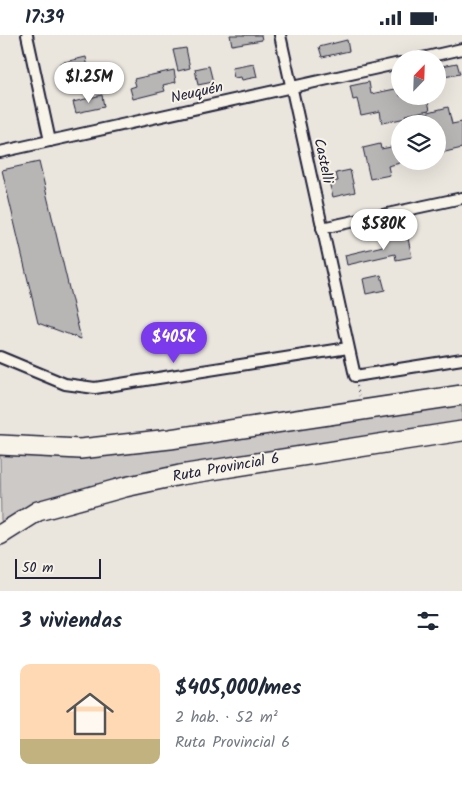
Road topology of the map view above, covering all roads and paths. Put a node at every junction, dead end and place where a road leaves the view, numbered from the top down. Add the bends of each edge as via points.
1 (27, 35) edge
2 (280, 35) edge
3 (462, 49) edge
4 (446, 53) edge
5 (391, 65) edge
6 (291, 87) junction
7 (50, 141) junction
8 (0, 152) edge
9 (462, 198) edge
10 (322, 228) junction
11 (348, 348) junction
12 (0, 357) edge
13 (462, 359) edge
14 (355, 376) junction
15 (462, 395) edge
16 (362, 410) junction
17 (462, 431) edge
18 (0, 445) edge
19 (0, 535) edge

1 - 7 street
2 - 6 street, Castelli
3 - 4 street
5 - 6 street, Neuquén
6 - 7 street, Neuquén
6 - 10 street, Castelli
7 - 8 street, Neuquén
9 - 10 street
10 - 11 street, Castelli
11 - 12 street via 95,388 65,384
11 - 14 street, Castelli
13 - 14 street
14 - 16 path
15 - 16 highway
16 - 18 highway via 80,449
17 - 19 highway, Ruta Provincial 6 via 180,475 125,487 38,511

